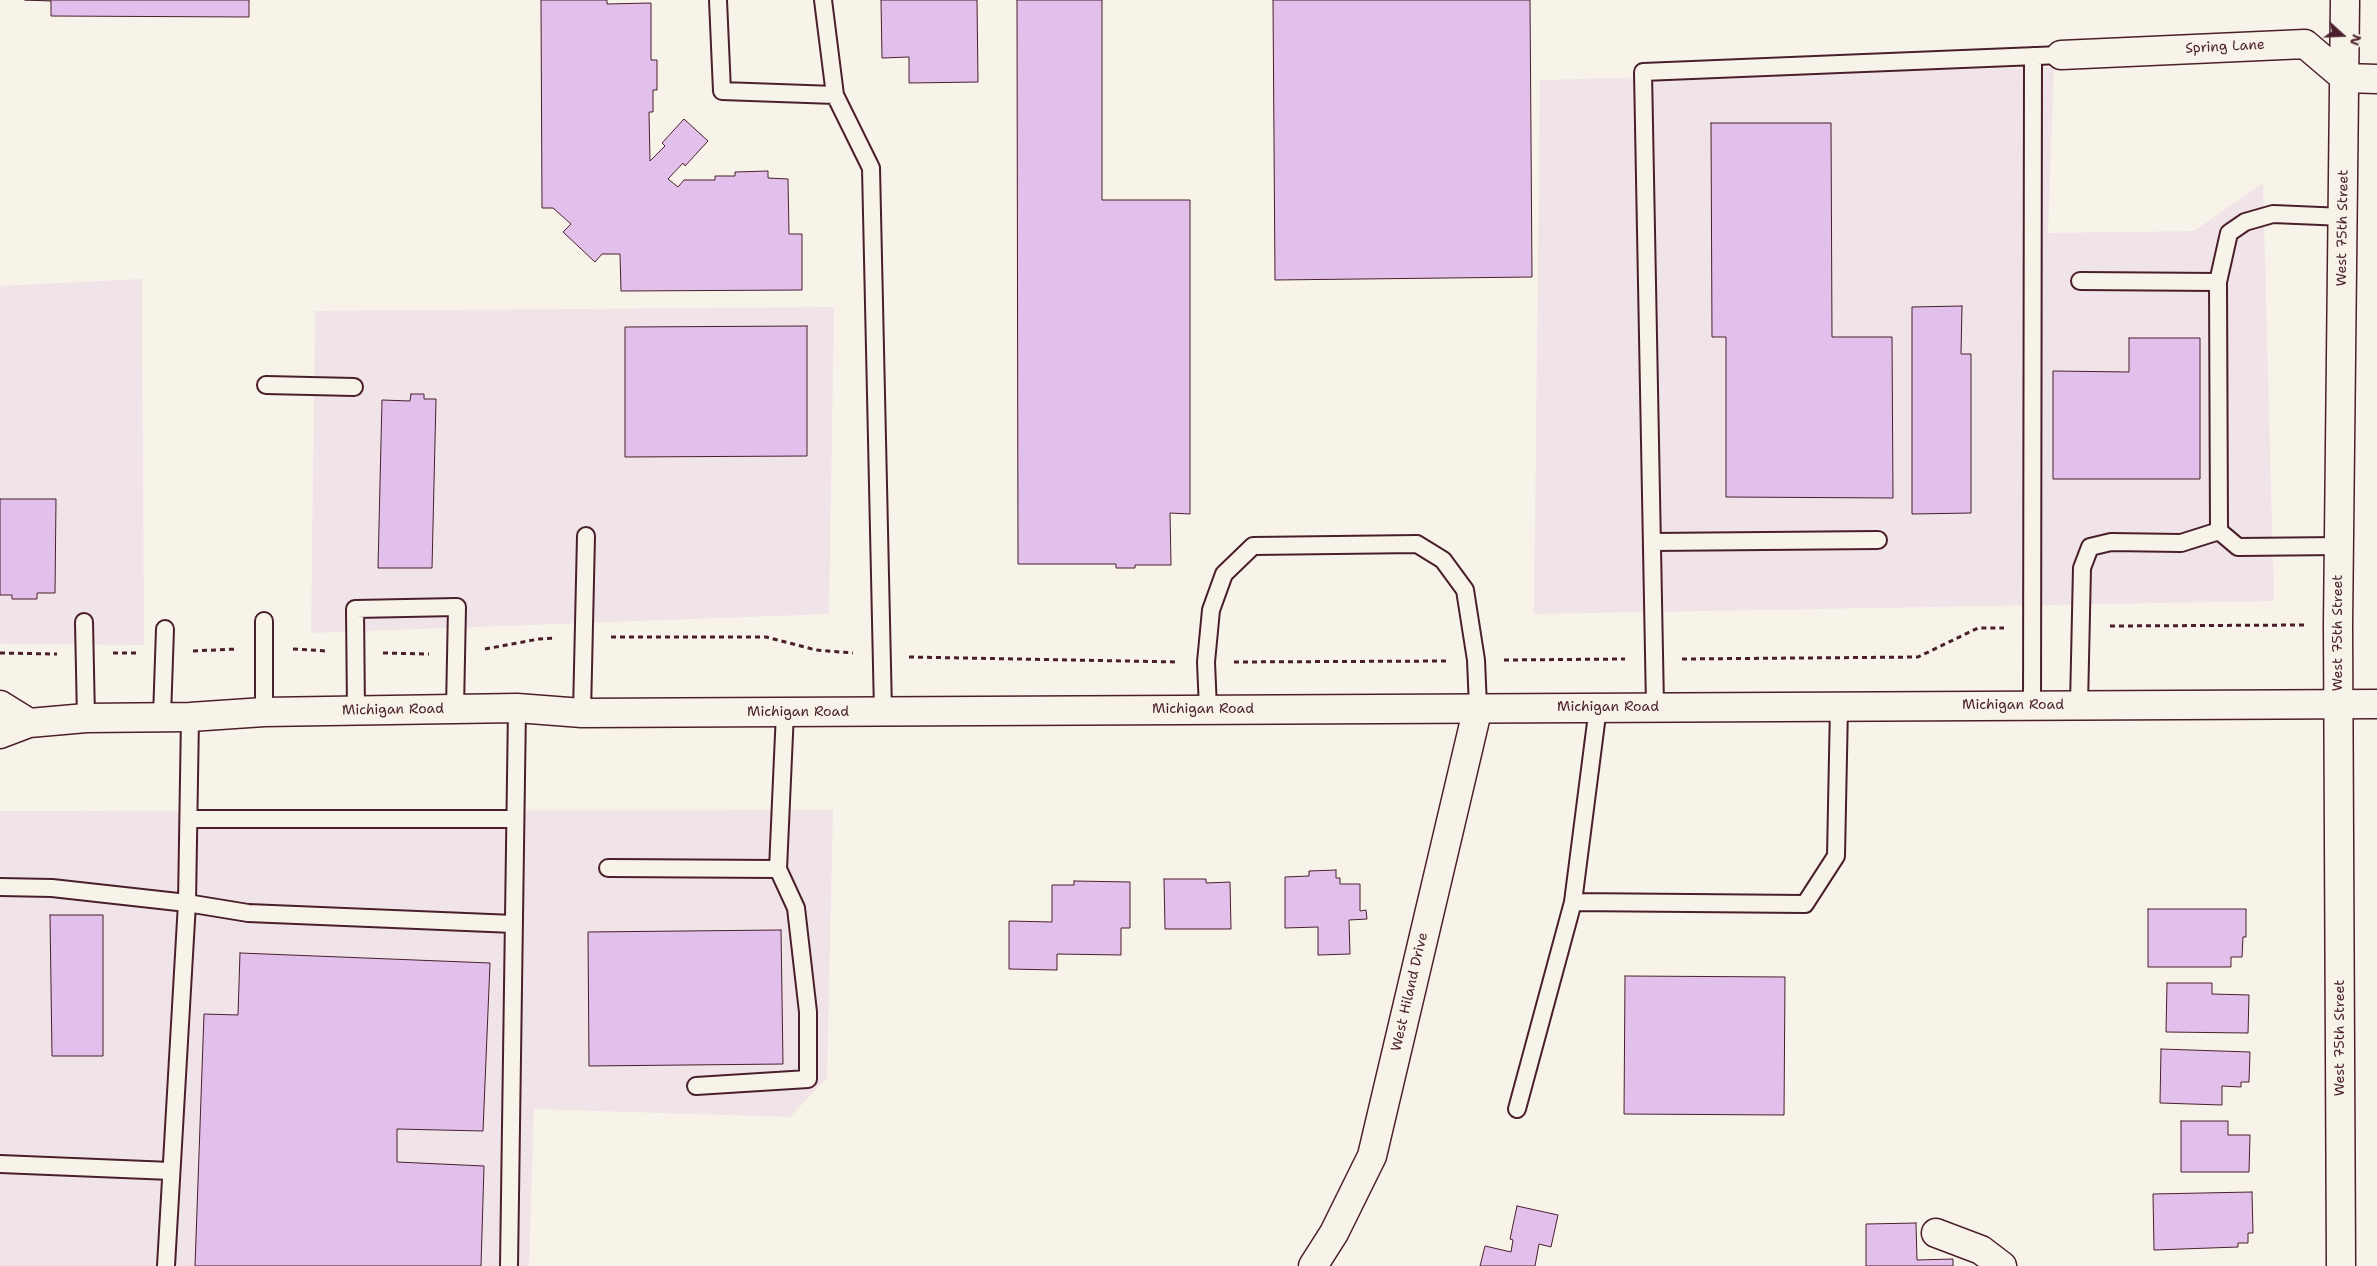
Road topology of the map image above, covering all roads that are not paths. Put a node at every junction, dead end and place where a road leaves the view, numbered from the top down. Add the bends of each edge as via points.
1 (718, 0) edge
2 (823, 0) edge
3 (2345, 0) edge
4 (2062, 55) joint
5 (2033, 56) junction
6 (2346, 78) junction
7 (2377, 78) edge
8 (835, 95) junction
9 (2344, 217) junction
10 (2080, 281) dead end
11 (2218, 282) junction
12 (266, 385) dead end
13 (354, 387) dead end
14 (2219, 531) junction
15 (586, 536) dead end
16 (1878, 540) dead end
17 (1652, 542) junction
18 (2339, 546) junction
19 (264, 621) dead end
20 (84, 622) dead end
21 (165, 629) dead end
22 (2338, 704) junction
23 (2377, 704) edge
24 (0, 705) edge
25 (2032, 705) junction
26 (2080, 705) junction
27 (1655, 706) junction
28 (1839, 706) junction
29 (1478, 707) junction
30 (1598, 707) junction
31 (517, 708) junction
32 (455, 709) junction
33 (1208, 709) junction
34 (356, 711) junction
35 (883, 711) junction
36 (264, 712) junction
37 (784, 712) junction
38 (582, 713) junction
39 (162, 717) junction
40 (190, 717) junction
41 (86, 718) junction
42 (29, 723) junction
43 (0, 734) edge
44 (189, 819) junction
45 (515, 820) junction
46 (608, 868) dead end
47 (778, 869) junction
48 (0, 887) edge
49 (1574, 902) junction
50 (187, 904) junction
51 (514, 924) junction
52 (696, 1086) dead end
53 (1517, 1109) dead end
54 (0, 1164) edge
55 (171, 1171) junction
56 (1936, 1233) dead end
57 (166, 1266) edge
58 (509, 1266) edge
59 (1313, 1266) edge
60 (2002, 1266) edge
61 (2341, 1266) edge

1 - 8 lane via 722,91
2 - 8 lane
3 - 6 main road, West 75th Street
4 - 5 lane
4 - 6 main road, Spring Lane via 2305,44
5 - 17 lane via 1643,72
5 - 25 lane
6 - 7 main road
6 - 9 main road, West 75th Street
8 - 35 lane via 871,168
9 - 11 lane via 2273,214 2245,222 2229,233
9 - 18 main road, West 75th Street
10 - 11 lane
11 - 14 lane
12 - 13 lane
14 - 18 lane via 2238,546
14 - 26 lane via 2181,543 2111,542 2090,547 2082,568
15 - 38 lane
16 - 17 lane
17 - 27 lane
18 - 22 main road, West 75th Street
19 - 36 lane
20 - 41 lane
21 - 39 lane
22 - 23 main road, Michigan Road
22 - 26 main road, Michigan Road
22 - 61 main road, West 75th Street
24 - 42 main road
25 - 26 main road, Michigan Road
25 - 28 main road, Michigan Road
27 - 28 main road, Michigan Road
27 - 30 main road, Michigan Road
28 - 49 lane via 1836,856 1805,904
29 - 30 main road, Michigan Road
29 - 33 main road, Michigan Road
29 - 33 lane via 1476,660 1465,590 1443,560 1417,544 1253,546 1224,574 1211,610 1206,662
29 - 59 main road, West Hiland Drive via 1372,1156 1334,1233
30 - 49 lane
31 - 32 main road, Michigan Road
31 - 38 main road, Michigan Road
31 - 45 lane
32 - 34 main road, Michigan Road
32 - 34 lane via 457,607 355,609
33 - 35 main road, Michigan Road
34 - 36 main road, Michigan Road
35 - 37 main road, Michigan Road
36 - 40 main road, Michigan Road
37 - 38 main road, Michigan Road
37 - 47 lane
39 - 40 main road, Michigan Road
39 - 41 main road, Michigan Road
40 - 44 lane
41 - 42 main road, Michigan Road
42 - 43 main road, Michigan Road
44 - 45 lane
44 - 50 lane
45 - 51 lane
46 - 47 lane
47 - 52 lane via 796,908 808,1012 808,1079
48 - 50 lane via 52,888
49 - 53 lane
50 - 51 lane via 248,913
50 - 55 lane
51 - 58 lane
54 - 55 lane
55 - 57 lane
56 - 60 main road via 1981,1250

